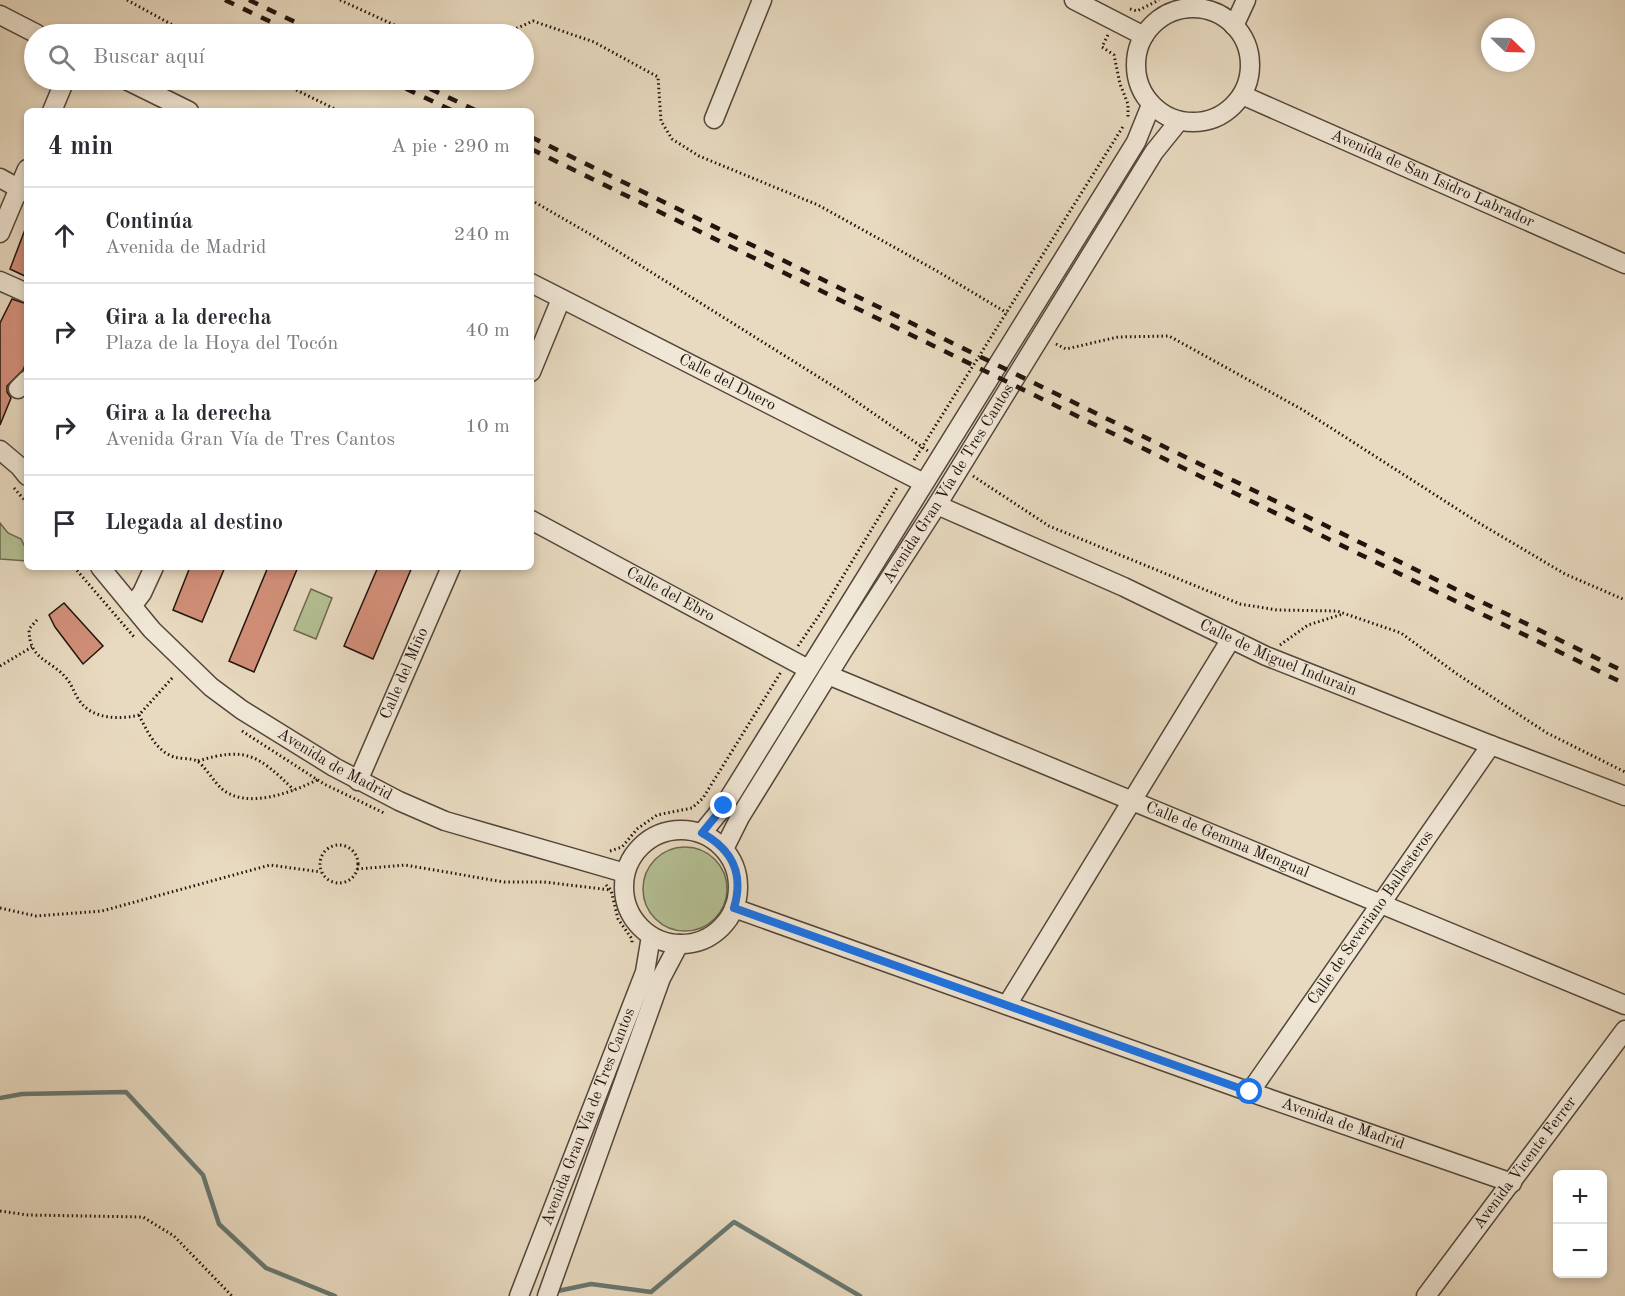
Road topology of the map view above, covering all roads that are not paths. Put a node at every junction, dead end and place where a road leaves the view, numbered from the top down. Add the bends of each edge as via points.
1 (762, 0) edge
2 (1074, 0) edge
3 (1246, 0) edge
4 (1215, 5) edge
5 (0, 15) edge
6 (1234, 26) junction
7 (24, 27) edge
8 (1144, 36) junction
9 (61, 90) edge
10 (146, 90) edge
11 (1242, 95) junction
12 (1151, 105) junction
13 (53, 108) edge
14 (183, 108) edge
15 (714, 119) dead end
16 (1179, 121) junction
17 (0, 178) edge
18 (23, 191) edge
19 (0, 233) edge
20 (1625, 264) edge
21 (0, 281) edge
22 (534, 285) edge
23 (24, 292) edge
24 (561, 299) junction
25 (534, 365) edge
26 (0, 450) edge
27 (24, 472) edge
28 (924, 483) junction
29 (937, 505) junction
30 (534, 522) edge
31 (102, 570) edge
32 (153, 570) edge
33 (450, 570) edge
34 (132, 606) junction
35 (1231, 639) junction
36 (808, 669) junction
37 (828, 675) junction
38 (1491, 745) junction
39 (358, 781) junction
40 (1625, 796) edge
41 (1131, 801) junction
42 (702, 833) junction
43 (724, 849) junction
44 (625, 873) junction
45 (1380, 904) junction
46 (734, 908) junction
47 (651, 936) junction
48 (679, 944) junction
49 (1007, 1005) junction
50 (1625, 1005) edge
51 (1625, 1030) edge
52 (1250, 1092) junction
53 (1512, 1183) junction
54 (519, 1296) edge
55 (547, 1296) edge
56 (1426, 1296) edge

1 - 15 street
2 - 8 street
3 - 6 street
4 - 6 street
4 - 8 street via 1172,12 1156,21
5 - 7 street
6 - 11 street via 1245,41 1250,59 1249,78
8 - 12 street via 1137,53 1136,72
9 - 13 street
10 - 14 street
11 - 16 street via 1230,109 1214,118 1197,123
11 - 20 street, Avenida de San Isidro Labrador
12 - 16 street
12 - 28 street, Avenida Gran Vía de Tres Cantos via 1136,142
16 - 29 street, Avenida Gran Vía de Tres Cantos via 1154,152
17 - 18 street
18 - 19 street
21 - 23 street
22 - 24 street, Calle del Duero
24 - 25 street
24 - 28 street, Calle del Duero
26 - 27 street
28 - 36 street, Avenida Gran Vía de Tres Cantos
29 - 35 street, Calle de Miguel Indurain
29 - 37 street, Avenida Gran Vía de Tres Cantos
30 - 36 street, Calle del Ebro
31 - 34 street, Avenida de Madrid
32 - 34 street
33 - 39 street, Calle del Miño
34 - 39 street, Avenida de Madrid via 211,687
35 - 38 street, Calle de Miguel Indurain
35 - 41 street
36 - 42 street, Avenida Gran Vía de Tres Cantos via 724,806
37 - 41 street, Calle de Gemma Mengual
37 - 43 street, Avenida Gran Vía de Tres Cantos
38 - 40 street, Calle de Miguel Indurain
38 - 45 street, Calle de Severiano Ballesteros
39 - 44 street, Avenida de Madrid via 445,820
41 - 45 street, Calle de Gemma Mengual
41 - 49 street
42 - 43 street
42 - 44 street via 669,830 653,836 640,847
43 - 46 street via 738,878
44 - 47 street via 628,910
45 - 50 street, Calle de Gemma Mengual
45 - 52 street, Calle de Severiano Ballesteros
46 - 48 street via 711,935
46 - 49 street, Avenida de Madrid
47 - 48 street
47 - 54 street, Avenida Gran Vía de Tres Cantos via 645,972
48 - 55 street, Avenida Gran Vía de Tres Cantos via 661,978
49 - 52 street, Avenida de Madrid
51 - 53 street, Avenida Vicente Ferrer
52 - 53 street, Avenida de Madrid
53 - 56 street, Avenida Vicente Ferrer

